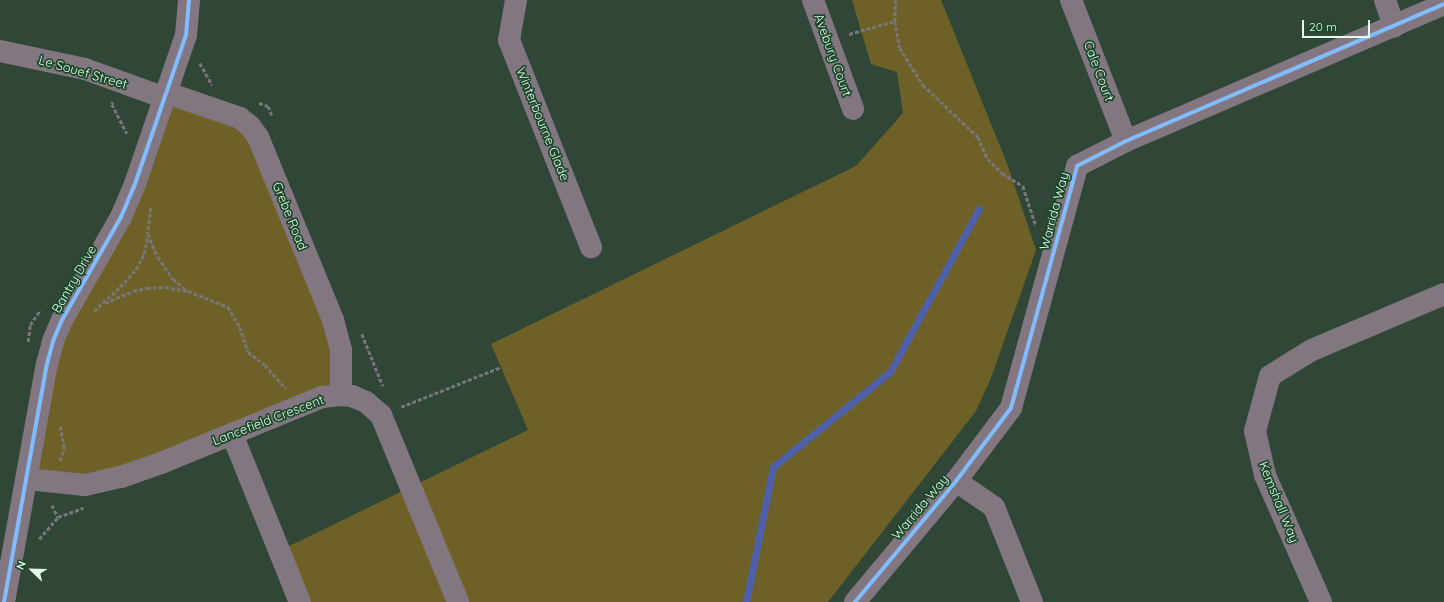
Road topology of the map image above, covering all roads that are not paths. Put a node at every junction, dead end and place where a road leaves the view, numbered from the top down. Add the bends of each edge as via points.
1 (189, 0) edge
2 (516, 0) edge
3 (813, 0) edge
4 (1071, 0) edge
5 (1385, 0) edge
6 (1444, 4) edge
7 (1394, 26) junction
8 (0, 51) edge
9 (166, 95) junction
10 (853, 110) dead end
11 (1126, 141) junction
12 (591, 246) dead end
13 (1444, 294) edge
14 (341, 395) junction
15 (232, 434) junction
16 (27, 478) junction
17 (956, 481) junction
18 (4, 602) edge
19 (300, 602) edge
20 (458, 602) edge
21 (855, 602) edge
22 (1032, 602) edge
23 (1321, 602) edge

1 - 9 street, Bantry Drive via 186,35
2 - 12 street, Winterbourne Glade via 509,40
3 - 10 street, Avebury Court
4 - 11 street, Cale Court
5 - 7 street
6 - 7 street, Warrida Way
7 - 11 street, Warrida Way
8 - 9 street, Le Souef Street via 85,70
9 - 14 street, Grebe Road via 240,118 258,137 333,320 341,350
9 - 16 street, Bantry Drive via 122,217 62,320 53,341
11 - 17 street, Warrida Way via 1077,166 1011,408
13 - 23 street, Kemshall Way via 1312,350 1270,376 1255,431 1265,474
14 - 15 street, Lancefield Crescent via 322,397
14 - 20 street, Lancefield Crescent via 352,396 366,402 381,415
15 - 16 street, Lancefield Crescent via 122,477 85,485
15 - 19 street
16 - 18 street, Bantry Drive
17 - 21 street, Warrida Way
17 - 22 street via 994,507

